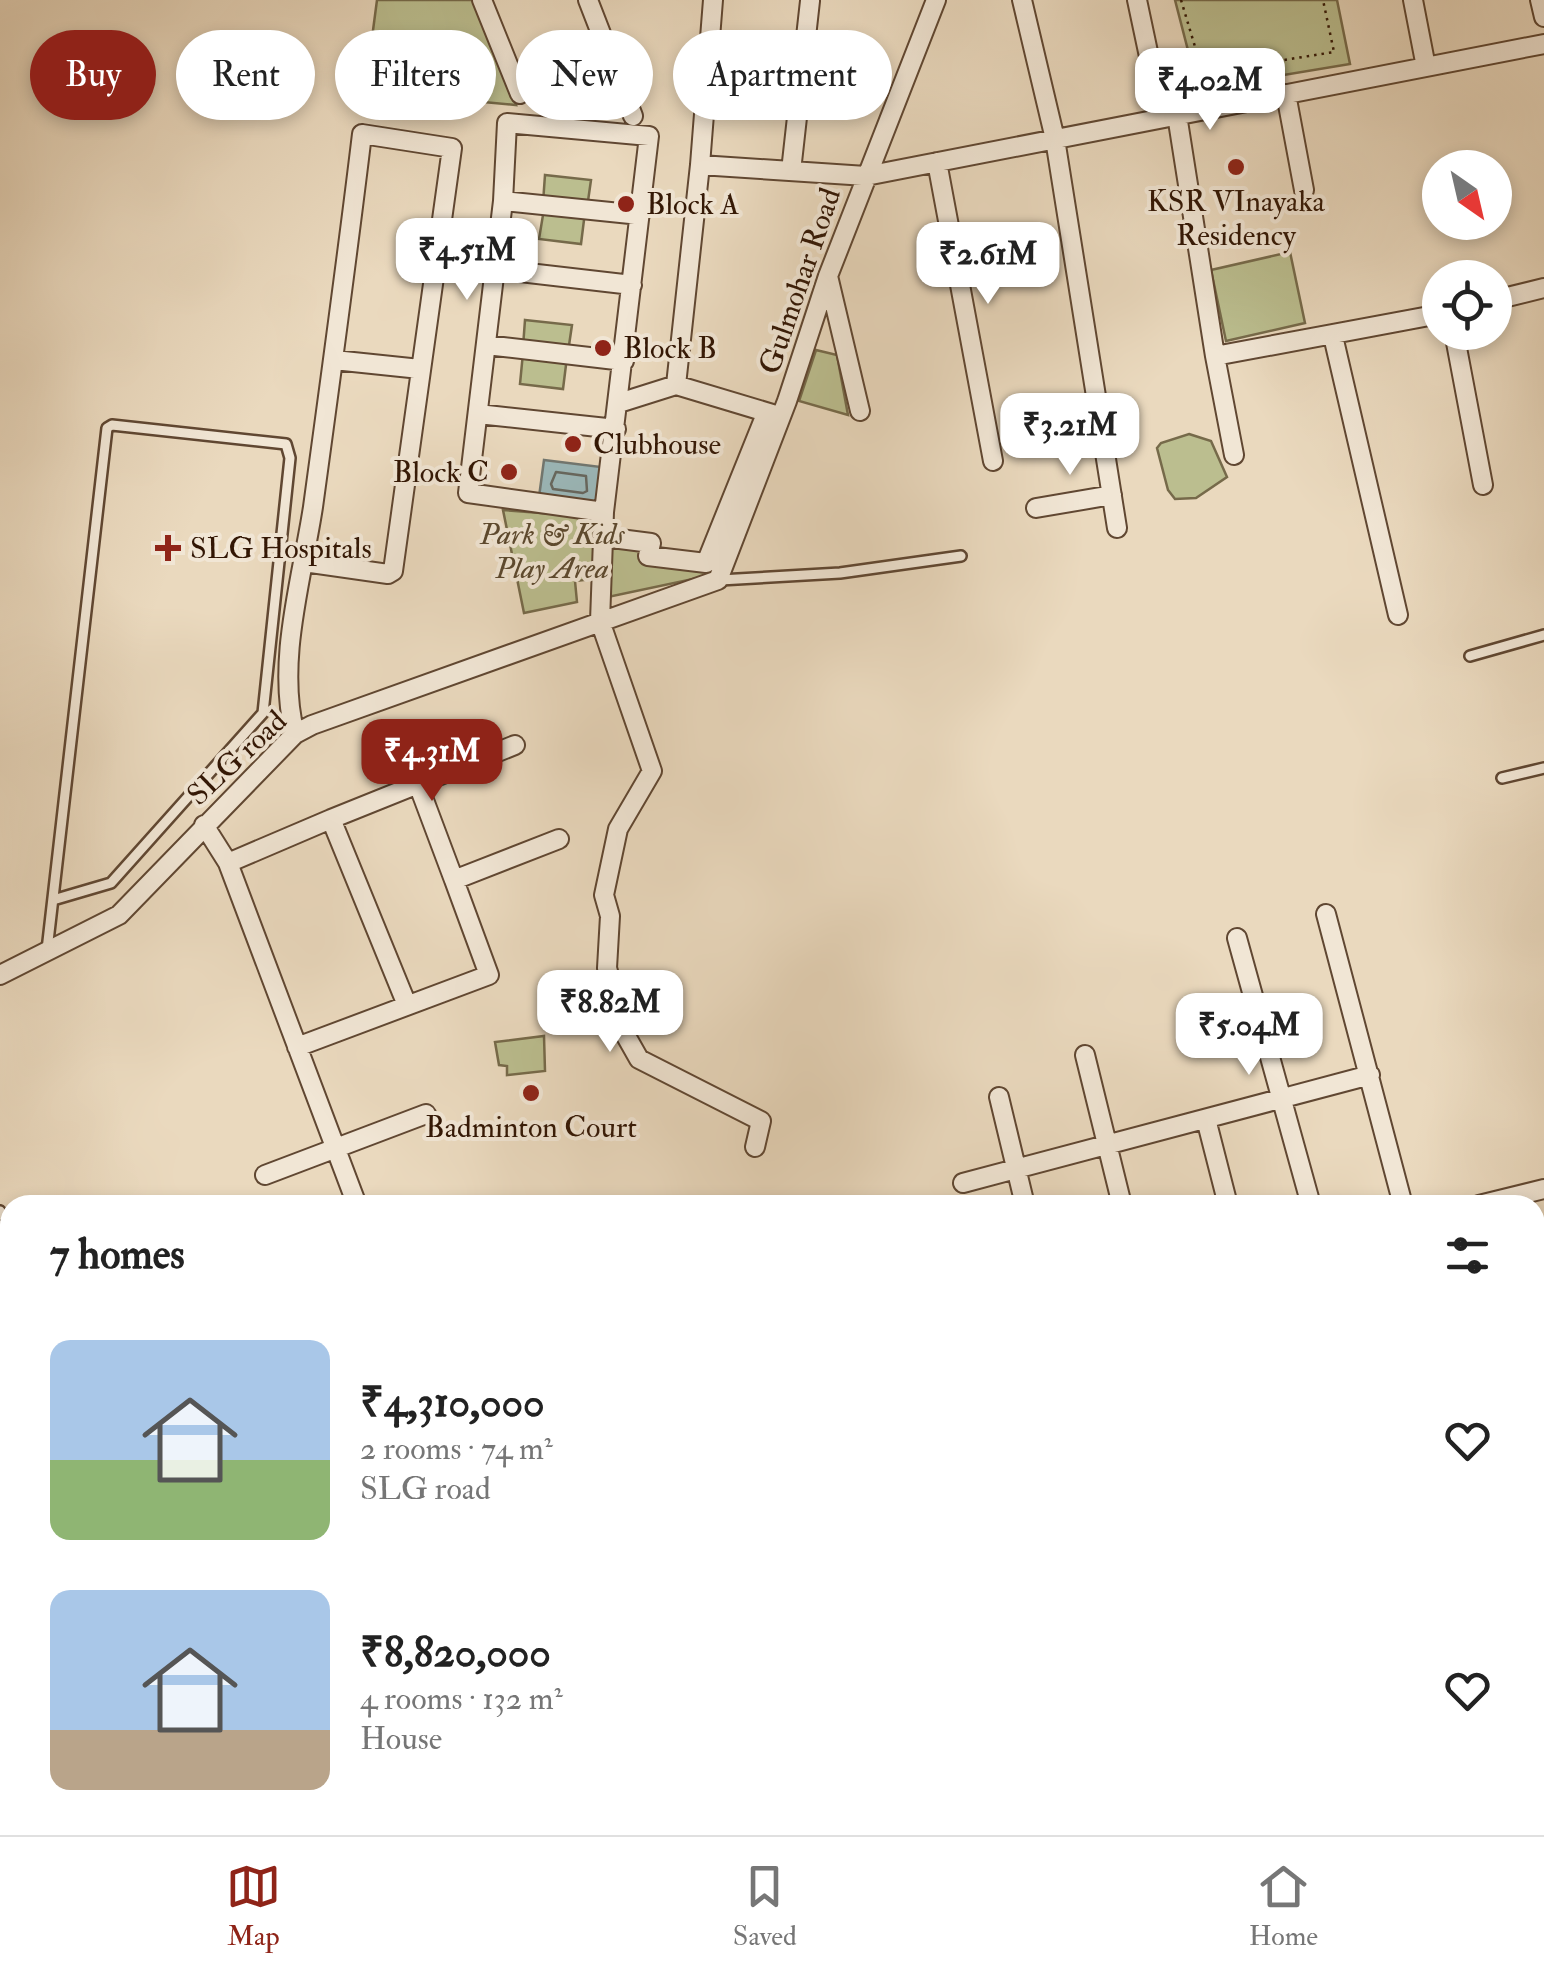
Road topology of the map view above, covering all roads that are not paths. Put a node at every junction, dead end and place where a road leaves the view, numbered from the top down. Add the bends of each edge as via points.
1 (482, 0) edge
2 (588, 0) edge
3 (714, 0) edge
4 (934, 0) edge
5 (1022, 0) edge
6 (1137, 0) edge
7 (1413, 0) edge
8 (1540, 0) edge
9 (810, 1) edge
10 (1544, 17) edge
11 (600, 30) edge
12 (1544, 44) edge
13 (1426, 66) junction
14 (516, 84) edge
15 (1286, 94) junction
16 (1170, 116) junction
17 (1056, 146) junction
18 (937, 162) junction
19 (700, 164) junction
20 (791, 170) junction
21 (866, 176) junction
22 (1304, 190) dead end
23 (502, 201) junction
24 (640, 215) junction
25 (494, 270) junction
26 (828, 276) junction
27 (632, 285) junction
28 (1544, 288) edge
29 (1512, 296) edge
30 (1422, 318) edge
31 (1334, 336) junction
32 (486, 345) junction
33 (1457, 350) edge
34 (1215, 356) junction
35 (334, 360) junction
36 (624, 361) junction
37 (420, 369) junction
38 (676, 384) junction
39 (619, 403) junction
40 (860, 411) dead end
41 (478, 414) junction
42 (774, 415) junction
43 (616, 429) junction
44 (1234, 455) dead end
45 (993, 461) dead end
46 (1482, 485) dead end
47 (1112, 496) junction
48 (1036, 508) dead end
49 (604, 512) junction
50 (1117, 528) dead end
51 (604, 537) junction
52 (961, 556) dead end
53 (304, 562) junction
54 (718, 580) junction
55 (1398, 615) dead end
56 (600, 621) junction
57 (1544, 635) edge
58 (1470, 656) dead end
59 (295, 734) junction
60 (515, 746) dead end
61 (1544, 768) edge
62 (1502, 778) dead end
63 (418, 784) junction
64 (330, 819) junction
65 (204, 826) junction
66 (559, 839) dead end
67 (228, 863) junction
68 (454, 880) junction
69 (54, 900) junction
70 (1326, 914) dead end
71 (1237, 938) dead end
72 (47, 952) junction
73 (0, 976) edge
74 (407, 1005) junction
75 (297, 1047) junction
76 (1085, 1055) dead end
77 (1370, 1076) junction
78 (999, 1096) dead end
79 (1280, 1099) junction
80 (426, 1114) dead end
81 (1206, 1119) junction
82 (1107, 1145) junction
83 (755, 1148) dead end
84 (336, 1150) junction
85 (1014, 1170) junction
86 (265, 1175) dead end
87 (963, 1184) dead end
88 (1544, 1189) edge
89 (353, 1195) edge
90 (1022, 1195) edge
91 (1120, 1195) edge
92 (1225, 1195) edge
93 (1308, 1195) edge
94 (1400, 1195) edge
95 (1519, 1195) edge

1 - 14 street
2 - 11 street
3 - 19 street
4 - 21 street, Gulmohar Road
5 - 17 street
6 - 16 street
7 - 13 street
8 - 10 street
9 - 20 street
12 - 13 street
13 - 15 street
15 - 16 street
15 - 22 street
16 - 17 street
16 - 34 street
17 - 18 street
17 - 47 street
18 - 21 street
18 - 45 street
19 - 20 street
19 - 38 street
20 - 21 street
21 - 26 street, Gulmohar Road
23 - 24 street
23 - 24 street via 507,123 649,136
23 - 25 street
24 - 27 street
25 - 27 street
25 - 32 street
26 - 40 street
26 - 42 street, Gulmohar Road
27 - 36 street
28 - 29 street
30 - 31 street
31 - 34 street
31 - 55 street
32 - 36 street
32 - 41 street
33 - 46 street
34 - 44 street
35 - 37 street
35 - 37 street via 362,134 452,148
35 - 53 street
36 - 39 street
37 - 53 street via 393,571
38 - 39 street
38 - 42 street
39 - 43 street
41 - 43 street
41 - 49 street via 468,493
42 - 51 street via 706,563 648,556 648,542
42 - 54 street, Gulmohar Road
43 - 49 street
47 - 48 street
47 - 50 street
49 - 51 street
51 - 56 street
52 - 54 lane via 840,573
53 - 59 street via 290,667
54 - 56 street, SLG road
56 - 59 street, SLG road
56 - 83 street via 652,770 618,829 604,895 608,968 626,1036 640,1059 761,1121
57 - 58 lane
59 - 65 street, SLG road
60 - 63 street
61 - 62 lane
63 - 64 street
63 - 68 street
64 - 67 street
64 - 74 street
65 - 67 street
65 - 72 street, SLG road via 119,915
66 - 68 street
67 - 75 street
68 - 74 street via 489,975
69 - 69 lane via 108,428 282,441 290,458 263,713 111,884
69 - 72 lane
70 - 77 street
71 - 79 street
72 - 73 street, SLG road
74 - 75 street
75 - 84 street
76 - 82 street
77 - 79 street
77 - 94 street
78 - 85 street
79 - 81 street
79 - 93 street
80 - 84 street
81 - 82 street
81 - 92 street
82 - 85 street
82 - 91 street
84 - 86 street
84 - 89 street
85 - 87 street
85 - 90 street
88 - 95 street

